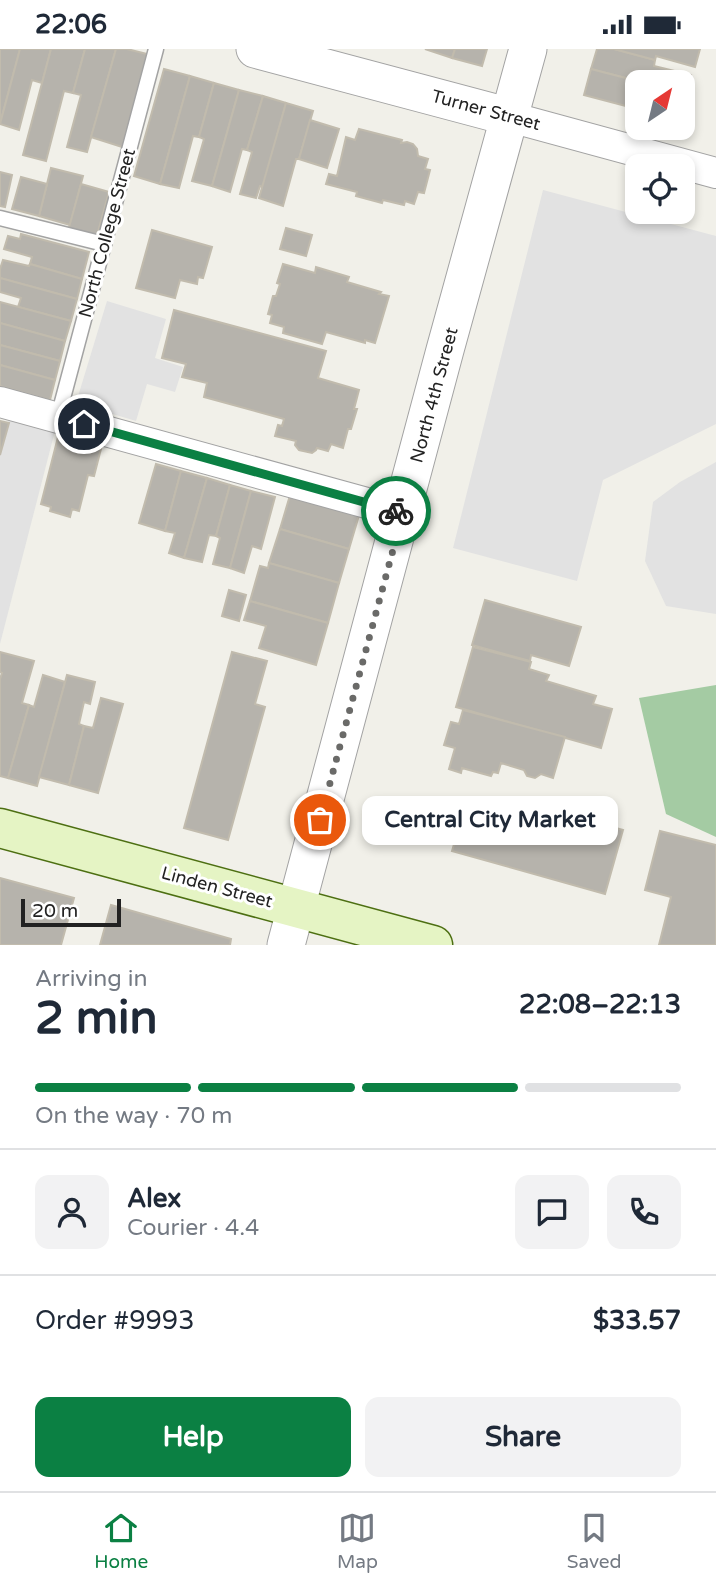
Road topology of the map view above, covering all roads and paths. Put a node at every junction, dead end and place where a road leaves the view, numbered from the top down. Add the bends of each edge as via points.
1 (156, 49) edge
2 (255, 49) edge
3 (528, 49) edge
4 (510, 117) junction
5 (716, 173) edge
6 (0, 218) edge
7 (104, 244) junction
8 (0, 401) edge
9 (58, 417) junction
10 (403, 513) junction
11 (0, 828) edge
12 (296, 908) junction
13 (286, 945) edge
14 (433, 945) edge

1 - 7 lane, North College Street
2 - 4 street, Turner Street
3 - 4 street, North 4th Street
4 - 5 street, Turner Street
4 - 10 street, North 4th Street
6 - 7 lane
7 - 9 lane, North College Street
8 - 9 street
9 - 10 street
10 - 12 street, North 4th Street
11 - 12 main road, Linden Street
12 - 13 street, North 4th Street
12 - 14 main road, Linden Street

